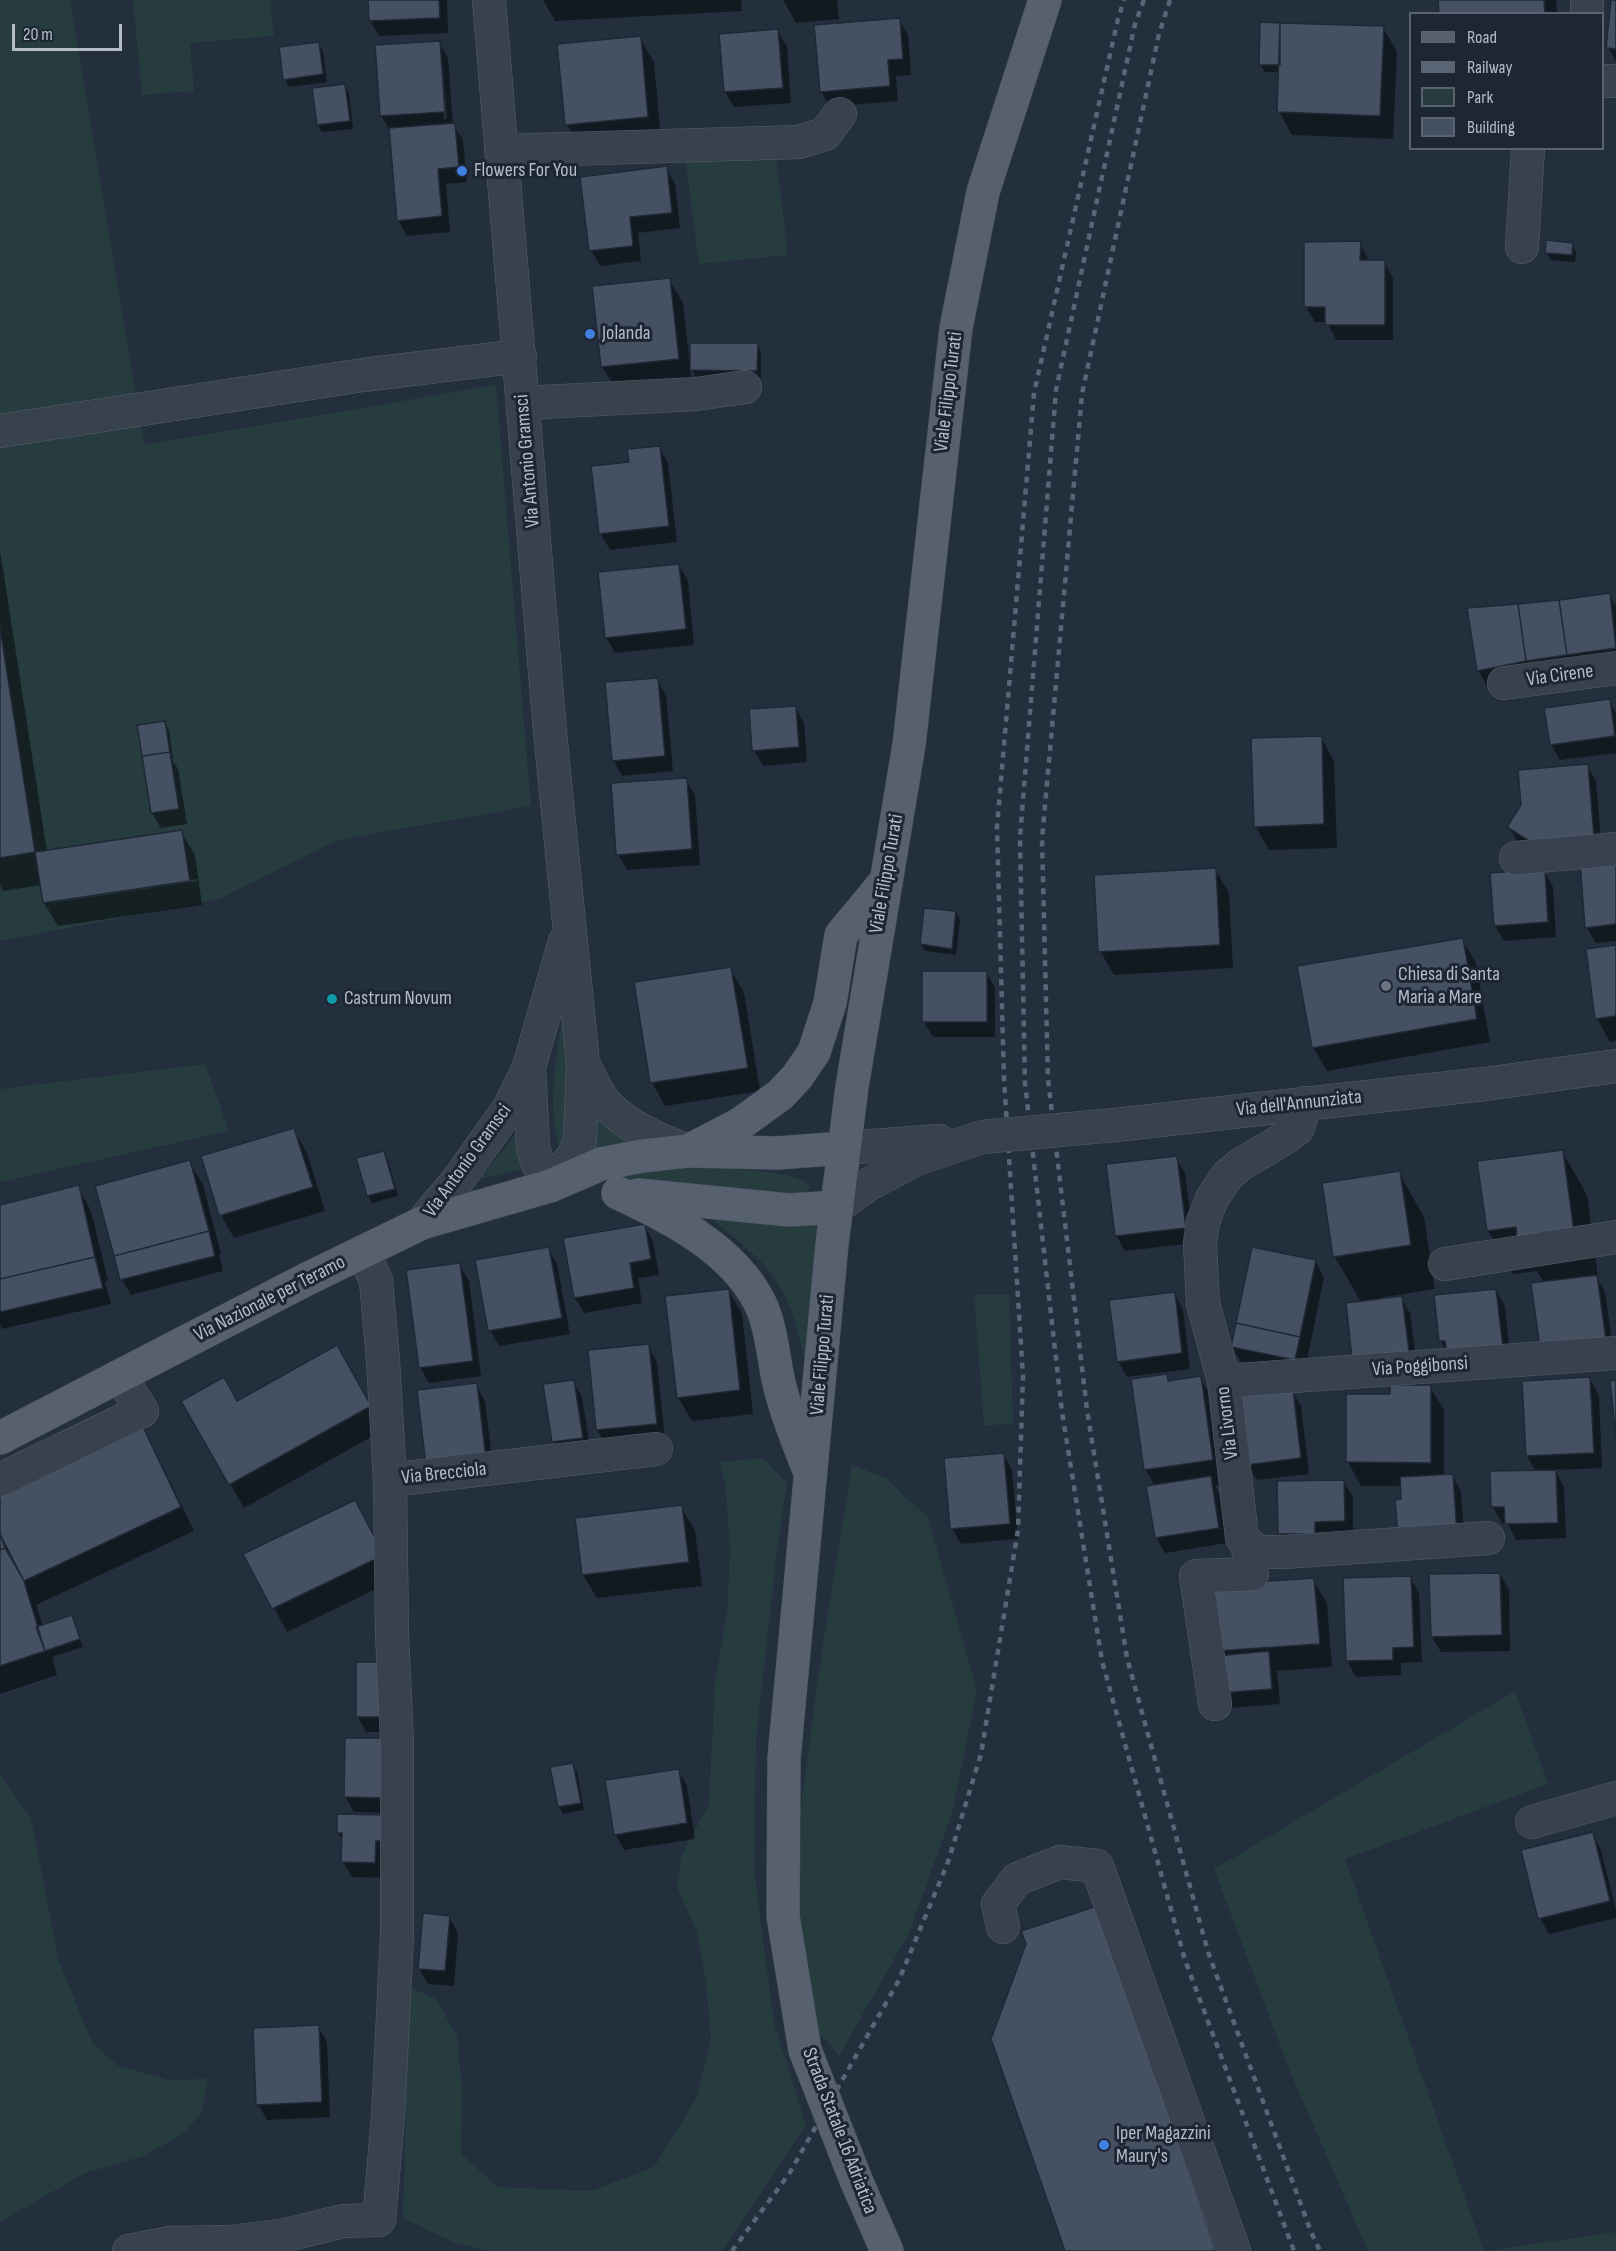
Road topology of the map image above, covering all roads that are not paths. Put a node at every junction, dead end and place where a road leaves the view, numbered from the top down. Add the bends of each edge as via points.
1 (489, 0) edge
2 (1045, 0) edge
3 (840, 114) dead end
4 (1528, 150) edge
5 (501, 151) junction
6 (1522, 247) dead end
7 (520, 356) junction
8 (745, 387) dead end
9 (524, 403) junction
10 (0, 431) edge
11 (1616, 668) edge
12 (1504, 683) dead end
13 (1616, 849) edge
14 (1516, 858) dead end
15 (885, 882) junction
16 (570, 922) junction
17 (583, 1063) junction
18 (1616, 1066) edge
19 (530, 1067) junction
20 (1305, 1103) junction
21 (982, 1137) junction
22 (844, 1148) junction
23 (688, 1151) junction
24 (550, 1186) junction
25 (618, 1193) junction
26 (837, 1207) junction
27 (422, 1223) junction
28 (1616, 1237) edge
29 (363, 1252) junction
30 (1445, 1264) dead end
31 (1616, 1353) edge
32 (120, 1376) junction
33 (1224, 1381) junction
34 (0, 1438) edge
35 (656, 1449) dead end
36 (812, 1476) junction
37 (0, 1480) edge
38 (390, 1480) junction
39 (1488, 1538) dead end
40 (1247, 1542) junction
41 (1215, 1704) dead end
42 (784, 1758) joint
43 (1616, 1798) edge
44 (1532, 1822) dead end
45 (1003, 1928) dead end
46 (129, 2251) edge
47 (887, 2251) edge
48 (1234, 2251) edge

1 - 5 street, Via Antonio Gramsci
2 - 15 main road, Viale Filippo Turati via 983,192 956,328 909,745
3 - 5 street via 825,134 799,142
4 - 6 street
5 - 7 street, Via Antonio Gramsci
7 - 9 street, Via Antonio Gramsci
7 - 10 street via 363,375
8 - 9 street via 696,394
9 - 16 street, Via Antonio Gramsci via 550,732
11 - 12 street, Via Cirene
13 - 14 street
15 - 22 main road, Viale Filippo Turati
15 - 23 main road, Via Nazionale per Teramo via 841,935 830,1003 814,1052 797,1077 780,1095 740,1124
16 - 17 street, Via Antonio Gramsci
16 - 19 street, Via Antonio Gramsci
17 - 23 street, Via Antonio Gramsci via 602,1099 630,1124
17 - 24 street, Via Antonio Gramsci via 580,1140 574,1155
18 - 20 street, Via dell'Annunziata
19 - 24 street, Via Antonio Gramsci via 533,1147
19 - 27 street, Via Antonio Gramsci via 486,1142
20 - 21 street, Via dell'Annunziata, bridge
20 - 33 street, Via Livorno via 1298,1128 1227,1176 1203,1221 1203,1303
21 - 22 street, Via dell'Annunziata
21 - 26 street, Via dell'Annunziata via 917,1159 869,1184
22 - 23 main road, Via Nazionale per Teramo via 777,1153
22 - 26 main road, Viale Filippo Turati
23 - 24 main road, Via Nazionale per Teramo via 601,1164
24 - 25 main road, Via Nazionale per Teramo
24 - 27 main road, Via Nazionale per Teramo
25 - 26 main road, Via Nazionale per Teramo via 789,1210
25 - 36 main road, Via Nazionale per Teramo via 669,1217 734,1265 750,1286 761,1304 778,1381
26 - 36 main road, Viale Filippo Turati
27 - 29 main road, Via Nazionale per Teramo
28 - 30 street
29 - 32 main road, Via Nazionale per Teramo
29 - 38 street, Via Brecciola via 376,1281
31 - 33 street, Via Poggibonsi
32 - 34 main road, Via Nazionale per Teramo
32 - 37 street via 142,1411
33 - 40 street, Via Livorno via 1242,1538
35 - 38 street, Via Brecciola
36 - 42 main road, Viale Filippo Turati
38 - 46 street via 397,1934 379,2220 343,2221 286,2235 229,2242 170,2243
39 - 40 street via 1284,1552 1258,1552
40 - 41 street, Via Livorno via 1252,1574 1196,1576
42 - 47 main road, Strada Statale 16 Adriatica, bridge via 783,1916 805,2049
43 - 44 street
45 - 48 street via 998,1905 1017,1880 1060,1862 1097,1866

